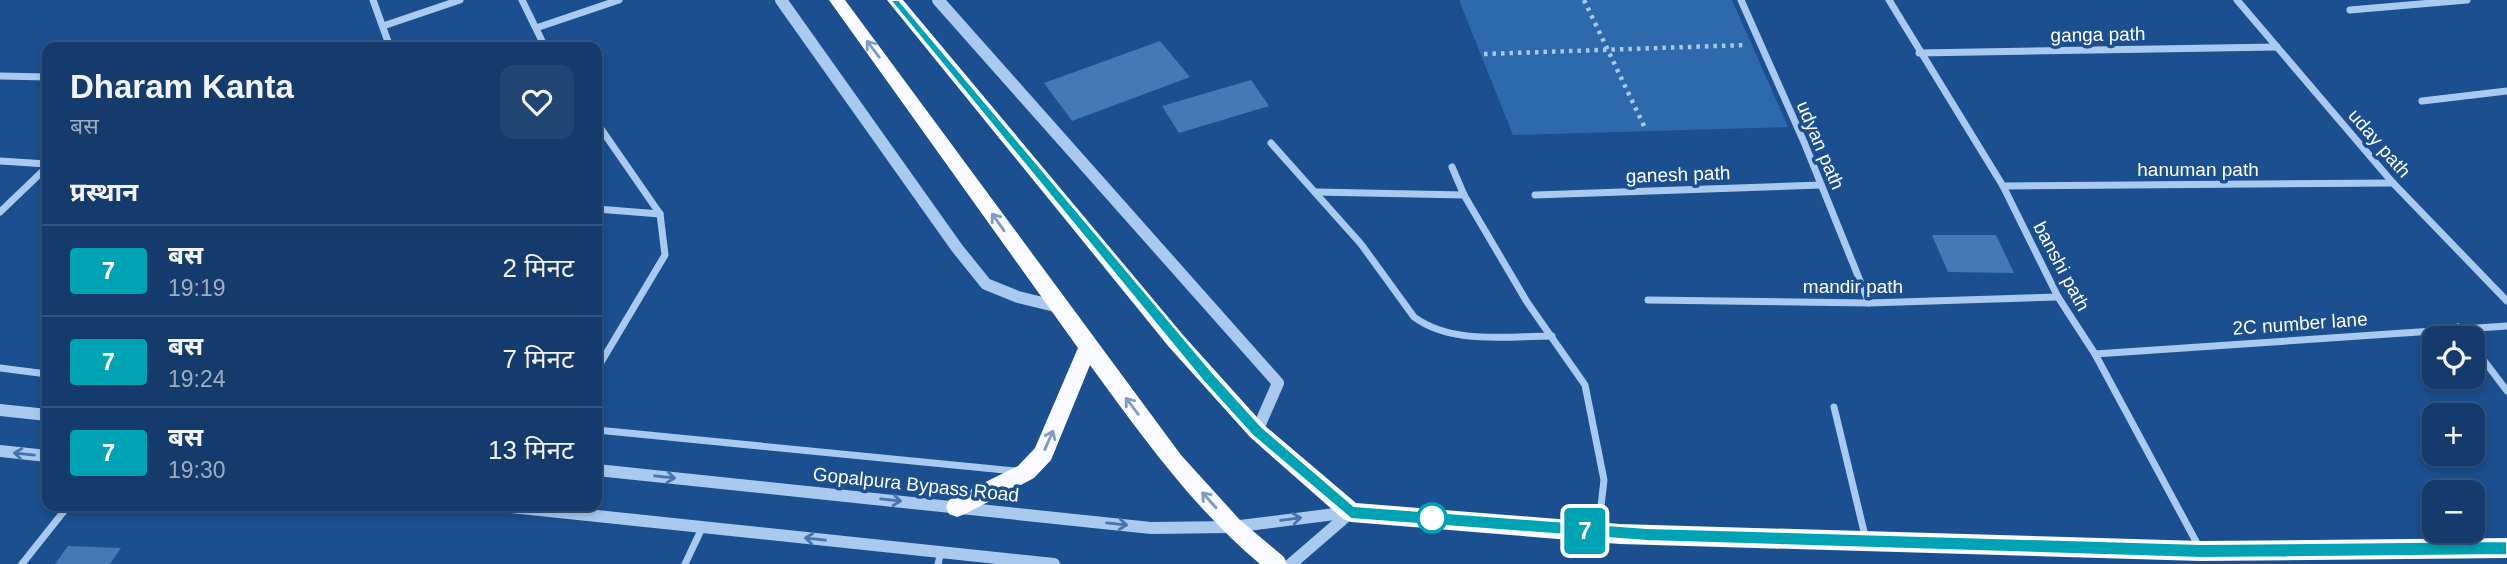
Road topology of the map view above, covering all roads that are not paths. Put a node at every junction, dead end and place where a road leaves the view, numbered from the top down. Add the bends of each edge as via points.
1 (373, 0) edge
2 (460, 0) edge
3 (522, 0) edge
4 (619, 0) edge
5 (781, 0) edge
6 (837, 0) edge
7 (895, 0) edge
8 (938, 0) edge
9 (1741, 0) edge
10 (1889, 0) edge
11 (2237, 0) edge
12 (2467, 0) edge
13 (2350, 10) dead end
14 (383, 26) junction
15 (536, 28) junction
16 (388, 42) edge
17 (543, 42) edge
18 (2277, 47) junction
19 (1919, 52) junction
20 (0, 76) edge
21 (42, 77) edge
22 (2507, 91) edge
23 (2422, 102) dead end
24 (602, 130) edge
25 (1271, 143) dead end
26 (0, 161) edge
27 (42, 165) edge
28 (1452, 167) dead end
29 (42, 170) edge
30 (2393, 183) junction
31 (1821, 185) junction
32 (2003, 186) junction
33 (1315, 192) junction
34 (1464, 195) junction
35 (1535, 195) dead end
36 (602, 209) edge
37 (0, 212) edge
38 (660, 214) junction
39 (2058, 297) junction
40 (1648, 300) dead end
41 (2507, 301) edge
42 (1869, 303) junction
43 (1059, 307) junction
44 (2485, 326) edge
45 (2507, 326) edge
46 (2422, 330) edge
47 (1552, 336) junction
48 (1087, 347) junction
49 (2095, 354) junction
50 (602, 361) edge
51 (2485, 362) edge
52 (0, 368) edge
53 (42, 373) edge
54 (2507, 391) edge
55 (1834, 407) dead end
56 (0, 410) edge
57 (42, 414) edge
58 (602, 430) edge
59 (1257, 431) junction
60 (0, 451) edge
61 (42, 455) edge
62 (602, 472) edge
63 (1026, 472) junction
64 (957, 507) junction
65 (64, 511) edge
66 (547, 511) edge
67 (1351, 512) junction
68 (1232, 527) junction
69 (702, 528) junction
70 (1598, 533) junction
71 (1867, 541) junction
72 (2507, 548) edge
73 (2201, 551) junction
74 (940, 558) edge
75 (22, 564) edge
76 (685, 564) edge
77 (1054, 564) edge
78 (1276, 564) edge
79 (1291, 564) edge

1 - 14 street
2 - 14 street
3 - 15 street
4 - 15 street
5 - 43 street via 986,284
43 -> 6 highway
7 - 59 highway via 1176,341
8 - 59 street via 1279,383
9 - 31 street, udyan path
10 - 19 street, banshi path
11 - 18 street, uday path
12 - 13 street
14 - 16 street
15 - 17 street
18 - 19 street, ganga path
18 - 30 street, uday path
19 - 32 street, banshi path
20 - 21 street
22 - 23 street
24 - 38 street
25 - 33 street
26 - 27 street
28 - 34 street
29 - 37 street
30 - 32 street, hanuman path
30 - 41 street, uday path
31 - 35 street, ganesh path
31 - 42 street, udyan path
32 - 39 street, banshi path
33 - 34 street
33 - 47 street via 1426,326 1453,335
34 - 47 street
36 - 38 street
38 - 50 street via 665,256
39 - 42 street, mandir path
39 - 49 street, banshi path
40 - 42 street, mandir path
43 - 48 highway
44 - 45 street, 2C number lane
46 - 49 street, 2C number lane
47 - 70 street via 1585,385 1604,480
63 -> 48 highway via 1043,454
68 -> 48 highway via 1173,461
49 - 73 street, banshi path
51 - 54 street
52 - 53 street
55 - 71 street
56 - 57 street
58 - 63 street
59 - 67 highway
61 -> 60 street
62 -> 64 street, Gopalpura Bypass Road
63 - 64 highway
64 -> 68 street, Gopalpura Bypass Road via 1151,528
65 - 75 street
66 - 69 street
68 -> 67 street, Gopalpura Bypass Road
67 - 70 highway
67 - 79 street
68 - 78 highway
74 -> 69 street
69 - 76 street
70 - 71 highway
71 - 73 highway
72 - 73 highway
74 - 77 street

